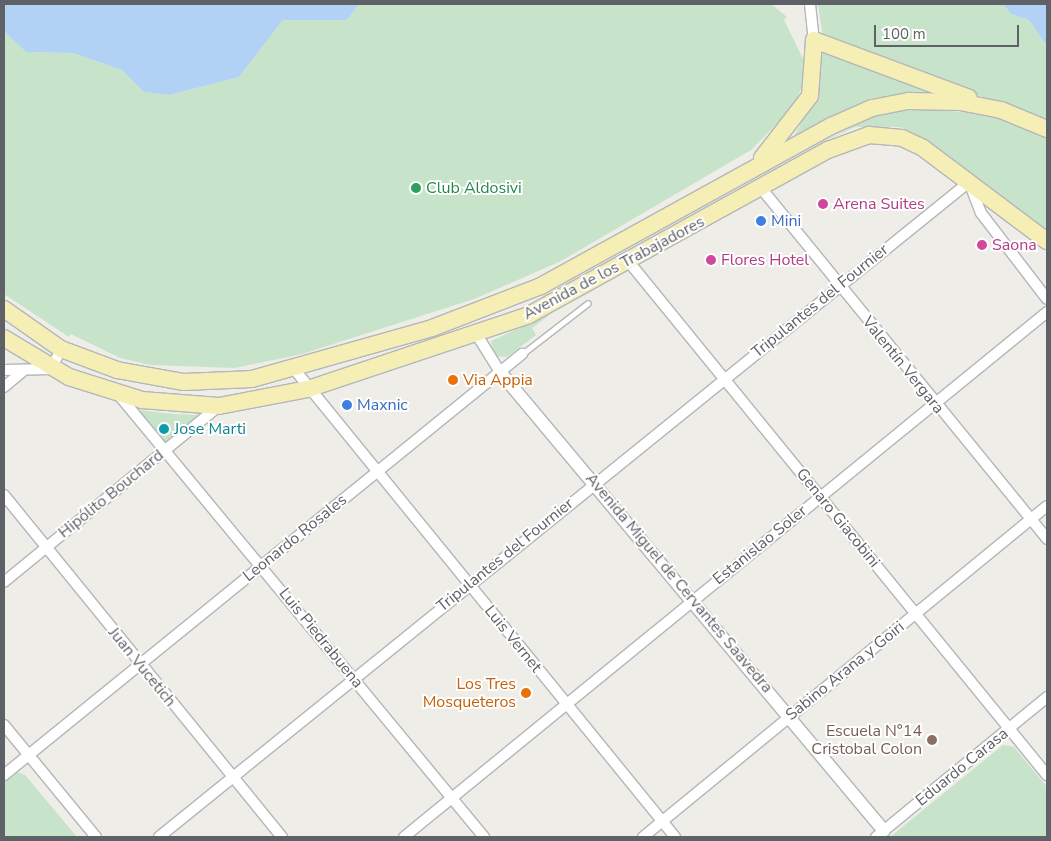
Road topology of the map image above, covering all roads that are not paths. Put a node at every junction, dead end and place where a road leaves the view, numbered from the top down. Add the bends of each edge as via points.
1 (810, 4) edge
2 (814, 40) junction
3 (989, 107) junction
4 (1047, 129) edge
5 (749, 171) junction
6 (969, 182) junction
7 (761, 188) junction
8 (1047, 241) edge
9 (629, 262) junction
10 (838, 286) junction
11 (1047, 299) edge
12 (588, 304) dead end
13 (4, 308) edge
14 (1047, 312) edge
15 (477, 335) junction
16 (4, 338) edge
17 (61, 349) junction
18 (522, 354) joint
19 (51, 369) junction
20 (4, 370) edge
21 (295, 370) junction
22 (22, 372) junction
23 (500, 372) junction
24 (723, 378) junction
25 (4, 387) edge
26 (308, 389) junction
27 (118, 394) junction
28 (933, 403) junction
29 (219, 406) junction
30 (164, 450) junction
31 (374, 473) junction
32 (596, 482) junction
33 (4, 495) edge
34 (820, 496) junction
35 (1047, 506) edge
36 (1031, 519) junction
37 (1047, 539) edge
38 (46, 548) junction
39 (261, 566) junction
40 (4, 582) edge
41 (468, 584) junction
42 (693, 600) junction
43 (916, 614) junction
44 (140, 664) junction
45 (354, 678) junction
46 (1047, 697) edge
47 (566, 704) junction
48 (790, 717) junction
49 (4, 725) edge
50 (1009, 728) junction
51 (28, 755) junction
52 (4, 775) edge
53 (1047, 775) edge
54 (232, 777) junction
55 (452, 798) junction
56 (662, 822) junction
57 (880, 834) edge
58 (96, 837) edge
59 (159, 837) edge
60 (282, 837) edge
61 (404, 837) edge
62 (484, 837) edge
63 (643, 837) edge
64 (675, 837) edge

1 - 2 street
2 - 3 main road
2 - 5 main road via 815,73 808,101 788,130
3 - 4 main road, Avenida de los Trabajadores
3 - 5 main road, Avenida de los Trabajadores via 931,100 872,108
5 - 21 main road, Avenida de los Trabajadores via 541,286 432,328
6 - 7 main road, Avenida de los Trabajadores via 918,145 881,134 844,142
6 - 8 main road, Avenida de los Trabajadores
6 - 10 street, Tripulantes del Fournier
6 - 11 street via 981,213
7 - 9 main road, Avenida de los Trabajadores
7 - 10 street, Valentín Vergara
9 - 15 main road, Avenida de los Trabajadores via 536,312
9 - 24 street, Genaro Giacobini
10 - 24 street, Tripulantes del Fournier
10 - 28 street, Valentín Vergara
12 - 18 lane, Leonardo Rosales
13 - 17 main road, Avenida de los Trabajadores
14 - 28 street, Estanislao Soler
15 - 23 street, Avenida Miguel de Cervantes Saavedra
15 - 26 main road, Avenida de los Trabajadores
16 - 19 main road, Avenida de los Trabajadores
17 - 19 street
17 - 21 main road, Avenida de los Trabajadores via 117,370 184,382 230,382
18 - 23 street, Leonardo Rosales
19 - 22 street
19 - 27 main road, Avenida de los Trabajadores
20 - 22 street
21 - 26 street, Luis Vernet
22 - 25 street
23 - 31 street, Leonardo Rosales
23 - 32 street, Avenida Miguel de Cervantes Saavedra
24 - 32 street, Tripulantes del Fournier
24 - 34 street, Genaro Giacobini
26 - 29 main road, Avenida de los Trabajadores
26 - 31 street, Luis Vernet
27 - 29 main road, Avenida de los Trabajadores
27 - 30 street, Luis Piedrabuena
28 - 34 street, Estanislao Soler
28 - 36 street, Valentín Vergara
29 - 30 street, Hipólito Bouchard
30 - 38 street, Hipólito Bouchard
30 - 39 street, Luis Piedrabuena
31 - 39 street, Leonardo Rosales
31 - 41 street, Luis Vernet
32 - 41 street, Tripulantes del Fournier
32 - 42 street, Avenida Miguel de Cervantes Saavedra
33 - 38 street, Juan Vucetich
34 - 42 street, Estanislao Soler
34 - 43 street, Genaro Giacobini
35 - 36 street, Sabino Arana y Goiri
36 - 37 street, Valentín Vergara
36 - 43 street, Sabino Arana y Goiri
38 - 40 street, Hipólito Bouchard
38 - 44 street, Juan Vucetich
39 - 44 street, Leonardo Rosales
39 - 45 street, Luis Piedrabuena
41 - 45 street, Tripulantes del Fournier
41 - 47 street, Luis Vernet
42 - 47 street, Estanislao Soler
42 - 48 street, Avenida Miguel de Cervantes Saavedra
43 - 48 street, Sabino Arana y Goiri
43 - 50 street, Genaro Giacobini
44 - 51 street, Leonardo Rosales
44 - 54 street, Juan Vucetich
45 - 54 street, Tripulantes del Fournier
45 - 55 street, Luis Piedrabuena
46 - 50 street, Eduardo Carasa
47 - 55 street, Estanislao Soler
47 - 56 street, Luis Vernet
48 - 56 street, Sabino Arana y Goiri
48 - 57 street, Avenida Miguel de Cervantes Saavedra
49 - 51 street
50 - 53 street, Genaro Giacobini
50 - 57 street, Eduardo Carasa
51 - 52 street, Leonardo Rosales
51 - 58 street
54 - 59 street, Tripulantes del Fournier
54 - 60 street, Juan Vucetich
55 - 61 street, Estanislao Soler
55 - 62 street, Luis Piedrabuena
56 - 63 street, Sabino Arana y Goiri
56 - 64 street, Luis Vernet

